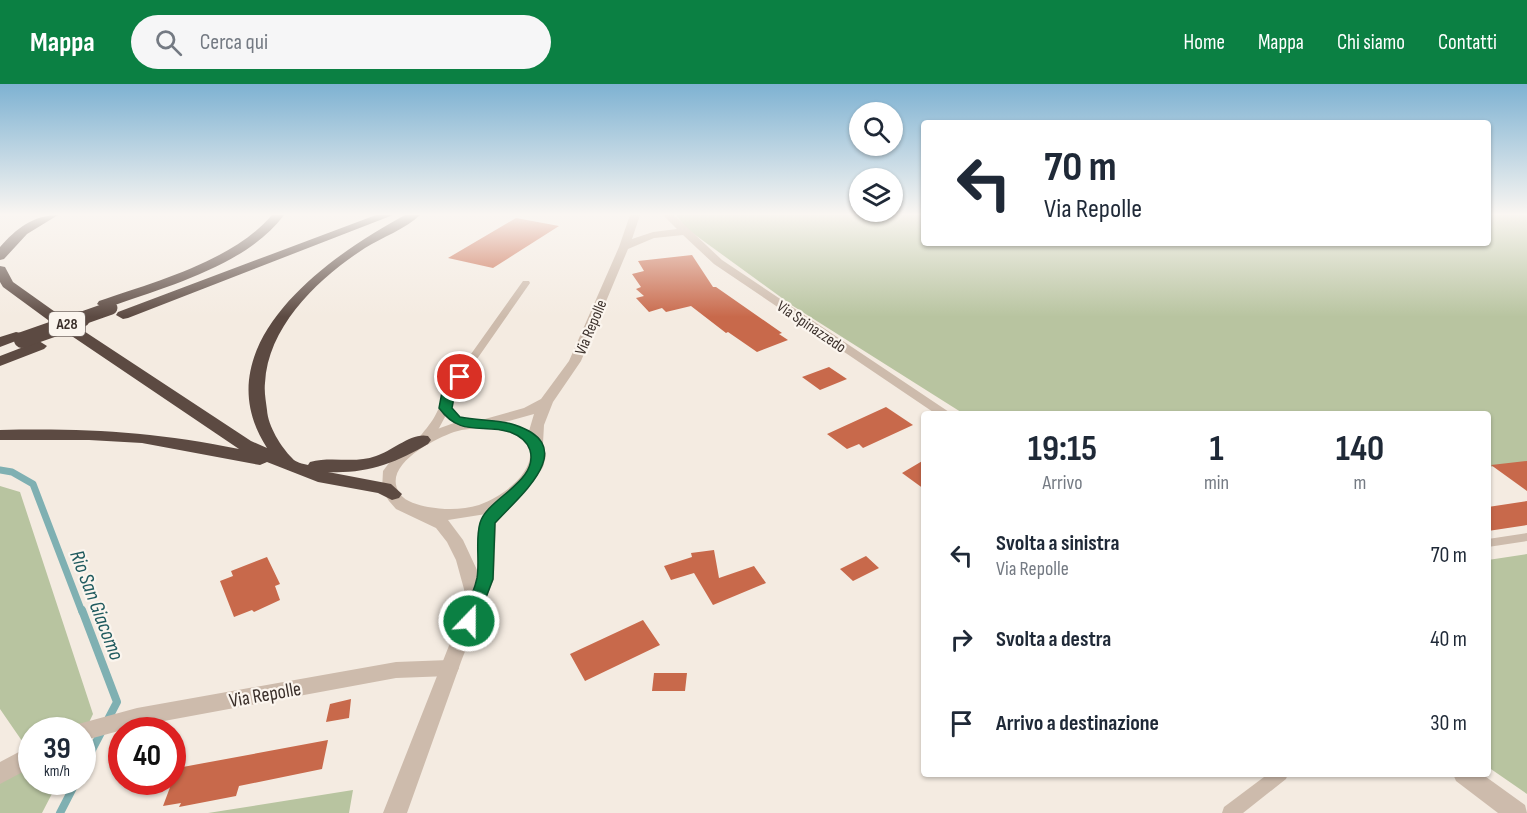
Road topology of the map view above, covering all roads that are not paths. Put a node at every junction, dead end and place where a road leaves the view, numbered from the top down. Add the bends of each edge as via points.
1 (237, 249) edge
2 (273, 249) edge
3 (288, 249) edge
4 (355, 249) edge
5 (623, 249) edge
6 (703, 249) edge
7 (0, 270) edge
8 (526, 283) dead end
9 (113, 309) junction
10 (19, 338) junction
11 (0, 342) edge
12 (0, 348) edge
13 (0, 361) edge
14 (546, 402) junction
15 (445, 408) junction
16 (941, 411) edge
17 (474, 424) junction
18 (0, 435) edge
19 (422, 440) junction
20 (535, 444) junction
21 (286, 464) junction
22 (512, 495) junction
23 (397, 499) junction
24 (1527, 537) edge
25 (1491, 543) edge
26 (477, 602) junction
27 (449, 668) junction
28 (96, 728) edge
29 (18, 763) edge
30 (0, 774) edge
31 (1276, 777) edge
32 (1468, 777) edge
33 (395, 813) edge
34 (1230, 813) edge
35 (1517, 813) edge

1 - 9 highway
2 - 9 highway, A28
3 - 9 highway, A28
4 - 21 highway via 302,293 263,348 255,385 260,419
5 - 14 street, Via Repolle via 575,361
6 - 16 street, Via Spinazzedo
7 - 21 highway via 8,284 53,317 245,445
8 - 15 lane via 449,392
9 - 10 highway, A28, bridge
9 - 13 highway, A28
10 - 11 highway
10 - 12 highway, A28
14 - 17 street via 501,420
14 - 20 street, Via Repolle
15 - 17 lane via 455,420
15 - 19 lane
17 - 19 street
17 - 20 street via 512,428
18 - 21 highway via 140,438
19 - 21 highway via 391,459 353,469
19 - 23 street via 394,466 389,480
20 - 22 street, Via Repolle via 536,469
21 - 23 highway via 325,478 384,488
22 - 23 street, Via Repolle via 491,506 442,515 419,512
22 - 26 street, Via Repolle via 488,522 485,579
23 - 26 street via 443,525 465,559
24 - 25 lane
26 - 27 street, Via Repolle
27 - 28 street, Via Repolle via 396,670 137,717
27 - 33 street, Via Repolle
29 - 30 street
31 - 34 lane
32 - 35 street

